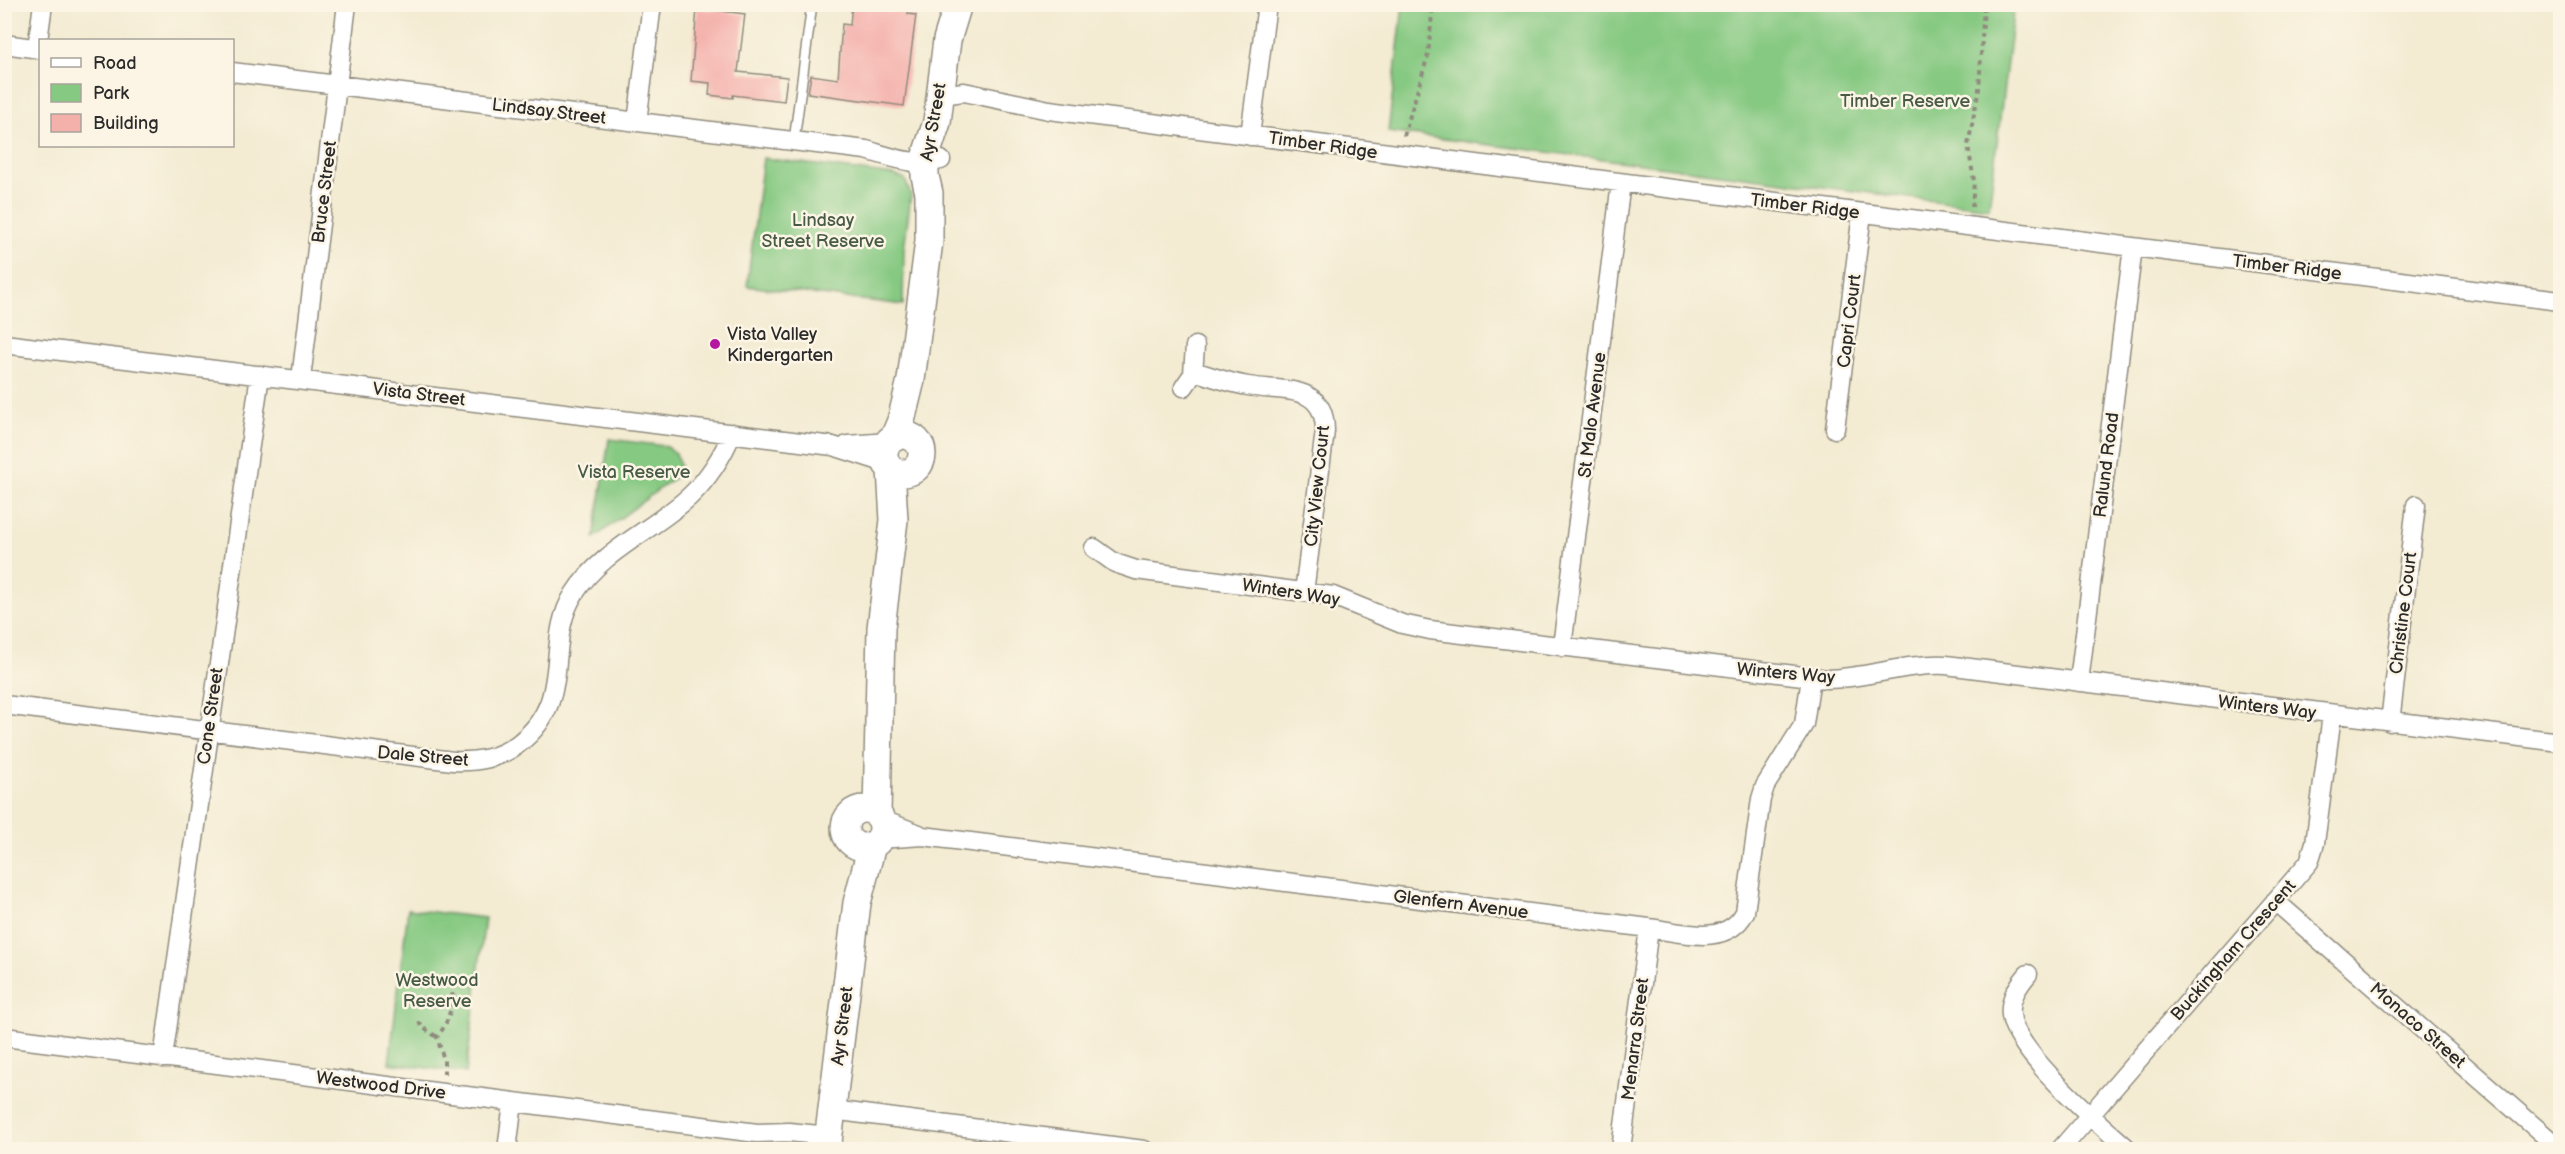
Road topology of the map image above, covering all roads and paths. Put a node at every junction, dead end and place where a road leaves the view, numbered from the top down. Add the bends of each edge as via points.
1 (43, 4) edge
2 (347, 4) edge
3 (652, 4) edge
4 (812, 4) edge
5 (958, 4) edge
6 (1267, 4) edge
7 (1434, 4) edge
8 (1984, 4) edge
9 (40, 39) edge
10 (4, 44) edge
11 (39, 48) edge
12 (234, 72) edge
13 (337, 84) junction
14 (949, 97) junction
15 (637, 122) junction
16 (1250, 136) junction
17 (1404, 136) dead end
18 (794, 141) junction
19 (931, 158) junction
20 (1621, 183) junction
21 (1972, 207) dead end
22 (1862, 213) junction
23 (2133, 248) junction
24 (2560, 302) edge
25 (4, 344) edge
26 (1195, 346) dead end
27 (1194, 371) junction
28 (260, 375) junction
29 (301, 380) junction
30 (1184, 387) dead end
31 (1835, 429) dead end
32 (732, 433) junction
33 (898, 454) junction
34 (2416, 505) dead end
35 (1094, 548) dead end
36 (1304, 592) junction
37 (1562, 647) junction
38 (1811, 678) junction
39 (2079, 682) junction
40 (4, 705) edge
41 (2332, 715) junction
42 (2390, 722) junction
43 (208, 731) junction
44 (2560, 742) edge
45 (868, 828) junction
46 (2275, 901) junction
47 (1648, 928) junction
48 (452, 974) dead end
49 (2028, 974) dead end
50 (419, 1022) dead end
51 (437, 1037) junction
52 (4, 1038) edge
53 (163, 1058) junction
54 (444, 1074) dead end
55 (513, 1102) junction
56 (2090, 1115) junction
57 (828, 1136) edge
58 (507, 1149) edge
59 (1143, 1149) edge
60 (1621, 1149) edge
61 (2060, 1149) edge
62 (2129, 1149) edge
63 (2560, 1149) edge

1 - 9 street
2 - 13 street, Bruce Street
3 - 15 street
4 - 18 lane
5 - 14 street, Ayr Street via 958,51
6 - 16 street
7 - 17 path via 1428,56
8 - 21 path via 1979,89 1968,146 1974,181
10 - 11 street
12 - 13 street, Lindsay Street
13 - 15 street, Lindsay Street
13 - 29 street, Bruce Street
14 - 16 street, Timber Ridge via 995,97 1049,110
14 - 19 street, Ayr Street via 949,131
15 - 18 street, Lindsay Street
16 - 20 street, Timber Ridge
18 - 19 street, Lindsay Street via 866,150 899,159
19 - 33 street, Ayr Street via 940,197 928,241
20 - 22 street, Timber Ridge
20 - 37 street, St Malo Avenue
22 - 23 street, Timber Ridge
22 - 31 street, Capri Court
23 - 24 street, Timber Ridge
23 - 39 street, Ralund Road
25 - 28 street, Vista Street
26 - 27 street
27 - 30 street
27 - 36 street, City View Court via 1240,384 1297,392 1321,407 1325,431
28 - 29 street, Vista Street
28 - 43 street, Cone Street
29 - 32 street, Vista Street
32 - 33 street, Vista Street
32 - 43 street, Dale Street via 710,472 688,498 602,562 581,584 564,619 547,710 534,731 510,750 482,761 453,761
33 - 45 street, Ayr Street via 881,628 878,740 866,784
34 - 42 street, Christine Court
35 - 36 street, Winters Way via 1115,563 1136,570
36 - 37 street, Winters Way via 1347,601 1414,628
37 - 38 street, Winters Way
38 - 39 street, Winters Way via 1861,677 1932,664
38 - 47 street, Glenfern Avenue via 1804,724 1761,799 1741,919 1719,934
39 - 41 street, Winters Way
40 - 43 street, Dale Street
41 - 42 street, Winters Way
41 - 46 street, Buckingham Crescent via 2313,851 2309,862
42 - 44 street, Winters Way
43 - 53 street, Cone Street
45 - 47 street, Glenfern Avenue
45 - 57 street, Ayr Street
46 - 56 street, Buckingham Crescent
46 - 63 street, Monaco Street
47 - 60 street, Menarra Street
48 - 51 path via 451,1014
49 - 56 street via 2013,999 2014,1026 2032,1053
50 - 51 path
51 - 54 path
52 - 53 street, Westwood Drive
53 - 55 street, Westwood Drive
55 - 57 street, Westwood Drive via 757,1133 787,1142
55 - 58 street
56 - 61 street, Buckingham Crescent
56 - 62 street
57 - 59 street, Westwood Drive

